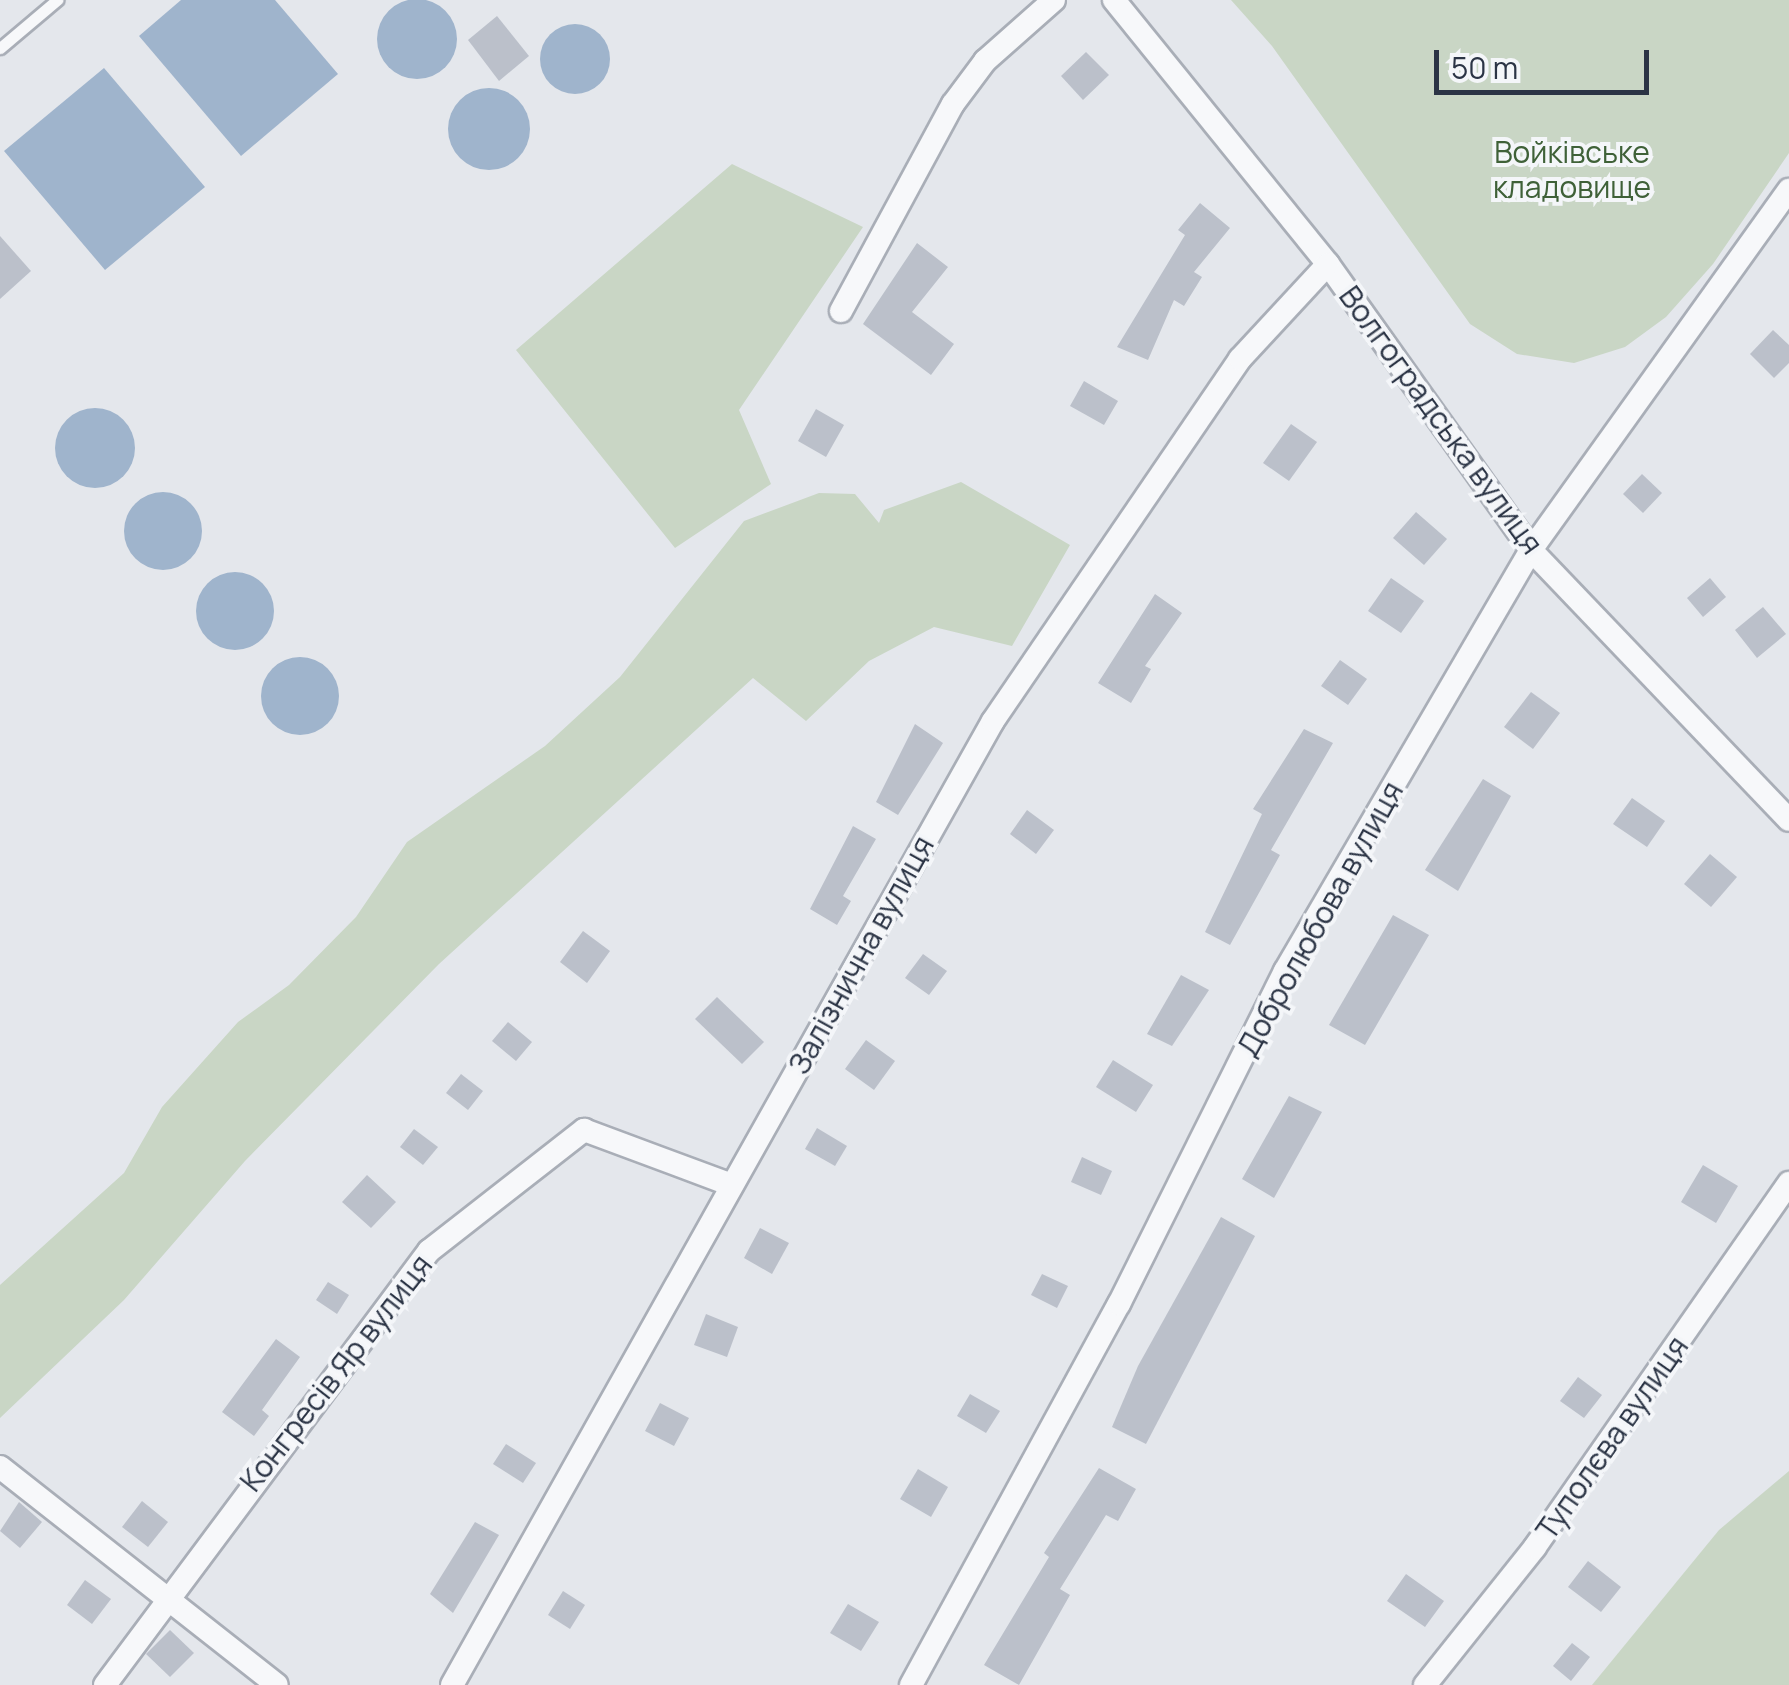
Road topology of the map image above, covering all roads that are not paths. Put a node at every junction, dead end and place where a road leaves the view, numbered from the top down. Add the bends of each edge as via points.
1 (57, 0) edge
2 (1054, 0) edge
3 (1114, 0) edge
4 (0, 48) edge
5 (1789, 190) edge
6 (1328, 264) junction
7 (841, 311) dead end
8 (1531, 550) junction
9 (1789, 820) edge
10 (732, 1184) junction
11 (1789, 1184) edge
12 (0, 1467) edge
13 (167, 1594) junction
14 (104, 1685) edge
15 (276, 1685) edge
16 (452, 1685) edge
17 (911, 1685) edge
18 (1425, 1685) edge

1 - 4 lane
2 - 7 street via 985,62 952,104
3 - 6 street, Волгоградська вулиця
5 - 8 street, Добролюбова вулиця
6 - 8 street, Волгоградська вулиця
6 - 10 street, Залізнична вулиця via 1240,358 1004,705
8 - 9 street, Волгоградська вулиця
8 - 17 street, Добролюбова вулиця via 1286,971 1119,1304
10 - 13 street, Конгресів Яр вулиця via 584,1130 429,1250
10 - 16 street, Залізнична вулиця
11 - 18 street, Туполєва вулиця via 1535,1547
12 - 13 street
13 - 14 street, Конгресів Яр вулиця
13 - 15 street

